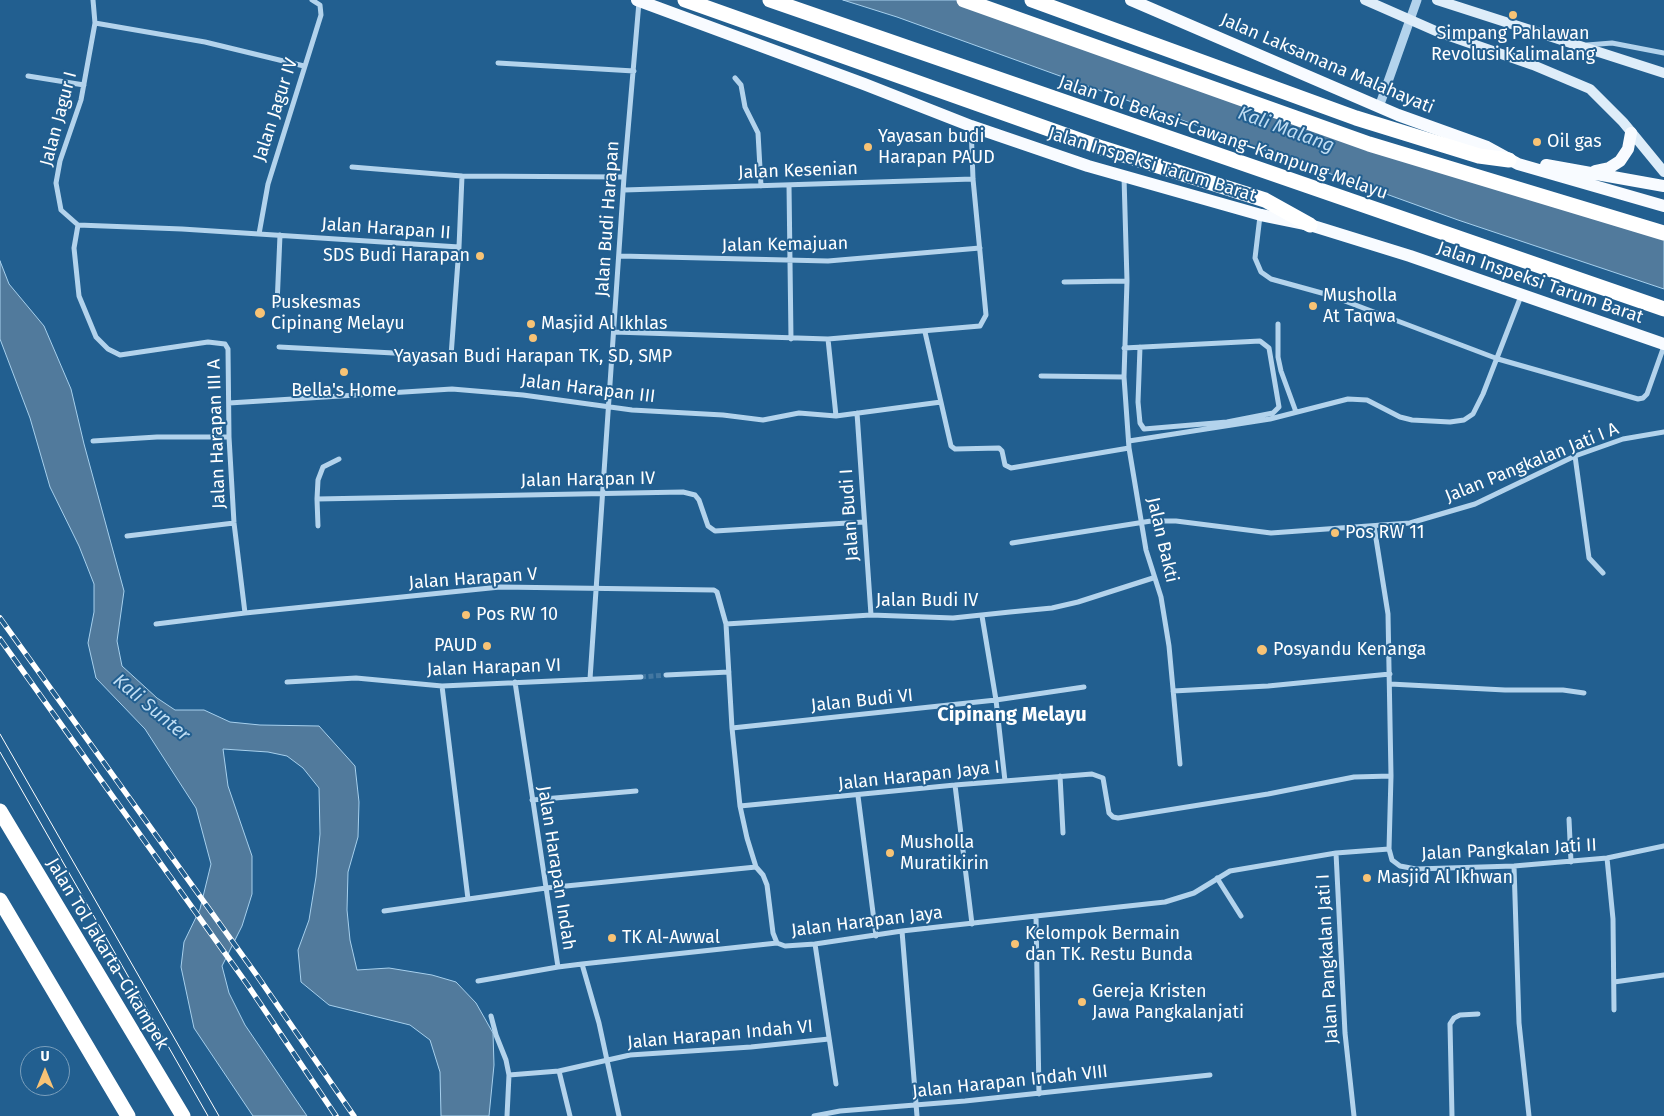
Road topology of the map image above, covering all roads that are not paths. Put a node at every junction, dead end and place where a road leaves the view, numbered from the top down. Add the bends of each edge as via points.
1 (93, 0) edge
2 (312, 0) edge
3 (685, 0) edge
4 (770, 0) edge
5 (964, 0) edge
6 (1032, 0) edge
7 (1131, 0) edge
8 (1365, 0) edge
9 (1417, 0) edge
10 (1437, 0) edge
11 (638, 1) edge
12 (1411, 20) junction
13 (95, 23) junction
14 (1581, 46) junction
15 (1664, 54) edge
16 (498, 63) dead end
17 (304, 66) junction
18 (634, 70) junction
19 (1664, 73) edge
20 (28, 76) dead end
21 (735, 78) dead end
22 (84, 85) junction
23 (1379, 107) junction
24 (971, 126) junction
25 (1631, 133) junction
26 (1509, 160) junction
27 (352, 167) dead end
28 (1664, 172) edge
29 (1590, 173) junction
30 (462, 176) junction
31 (624, 177) junction
32 (1124, 177) junction
33 (973, 179) junction
34 (789, 185) junction
35 (760, 186) junction
36 (1664, 186) edge
37 (624, 190) junction
38 (1664, 206) edge
39 (1261, 215) junction
40 (78, 225) junction
41 (1310, 225) junction
42 (1664, 233) edge
43 (259, 234) junction
44 (280, 236) junction
45 (459, 247) junction
46 (980, 248) junction
47 (620, 256) junction
48 (792, 262) junction
49 (1127, 281) junction
50 (1064, 282) dead end
51 (1521, 296) junction
52 (277, 305) dead end
53 (1664, 309) edge
54 (1278, 324) dead end
55 (614, 332) junction
56 (924, 332) junction
57 (791, 339) junction
58 (828, 339) junction
59 (1664, 345) edge
60 (279, 347) dead end
61 (1140, 347) junction
62 (1124, 348) junction
63 (1498, 359) junction
64 (1042, 376) dead end
65 (1124, 377) junction
66 (941, 402) junction
67 (229, 403) junction
68 (609, 407) junction
69 (1296, 412) junction
70 (857, 413) junction
71 (836, 416) junction
72 (1664, 432) edge
73 (229, 437) junction
74 (94, 441) dead end
75 (1128, 441) junction
76 (1129, 448) junction
77 (1576, 456) junction
78 (340, 459) dead end
79 (603, 495) junction
80 (317, 499) junction
81 (864, 522) junction
82 (1142, 522) junction
83 (234, 523) junction
84 (318, 526) dead end
85 (1374, 526) junction
86 (127, 536) dead end
87 (1012, 543) dead end
88 (1603, 573) dead end
89 (1153, 578) junction
90 (596, 586) junction
91 (704, 588) joint
92 (245, 613) junction
93 (871, 615) junction
94 (982, 616) junction
95 (156, 624) dead end
96 (726, 624) junction
97 (729, 672) junction
98 (1390, 674) junction
99 (666, 675) tunnel mouth
100 (641, 677) tunnel mouth
101 (590, 679) junction
102 (287, 682) dead end
103 (515, 682) junction
104 (1390, 684) junction
105 (442, 686) junction
106 (1084, 687) dead end
107 (1172, 691) junction
108 (1584, 693) dead end
109 (996, 700) junction
110 (732, 728) junction
111 (1180, 764) dead end
112 (1060, 776) junction
113 (1391, 776) junction
114 (1005, 781) junction
115 (955, 785) junction
116 (636, 791) dead end
117 (858, 796) junction
118 (532, 800) junction
119 (740, 806) junction
120 (0, 811) edge
121 (1569, 819) dead end
122 (1063, 833) dead end
123 (1664, 846) edge
124 (1389, 849) junction
125 (1336, 853) junction
126 (1607, 858) junction
127 (1571, 862) junction
128 (1514, 866) junction
129 (756, 867) junction
130 (1217, 878) junction
131 (546, 888) junction
132 (468, 898) junction
133 (0, 900) edge
134 (384, 911) dead end
135 (1036, 916) junction
136 (1241, 916) dead end
137 (972, 924) junction
138 (902, 932) junction
139 (876, 936) junction
140 (777, 943) junction
141 (815, 944) junction
142 (582, 964) junction
143 (558, 967) junction
144 (1664, 976) edge
145 (478, 981) dead end
146 (1614, 982) junction
147 (1614, 1010) dead end
148 (1478, 1014) dead end
149 (491, 1016) dead end
150 (830, 1038) junction
151 (607, 1061) junction
152 (559, 1071) junction
153 (509, 1075) junction
154 (1210, 1075) dead end
155 (836, 1084) dead end
156 (1039, 1094) junction
157 (916, 1106) junction
158 (128, 1116) edge
159 (182, 1116) edge
160 (508, 1116) edge
161 (570, 1116) edge
162 (619, 1116) edge
163 (814, 1116) edge
164 (917, 1116) edge
165 (1354, 1116) edge
166 (1452, 1116) edge
167 (1529, 1116) edge

1 - 13 street, Jalan Jagur I
2 - 17 street, Jalan Jagur IV via 319,3 322,11
3 - 41 highway via 1112,152 1265,200
4 - 53 highway, Jalan Tol Bekasi–Cawang–Kampung Melayu
5 - 42 highway via 1369,144
6 - 26 highway via 1356,118 1479,156
7 - 23 main road, Jalan Laksamana Malahayati
8 - 12 main road
9 - 12 street
10 - 14 main road
11 - 18 street, Jalan Budi Harapan
11 - 24 main road, Jalan Inspeksi Tarum Barat
12 - 23 street
12 - 25 main road via 1590,89
13 - 17 street via 205,42
13 - 22 street, Jalan Jagur I
14 - 15 street via 1612,43
14 - 19 main road
16 - 18 street
17 - 43 street, Jalan Jagur IV via 268,184
18 - 31 street, Jalan Budi Harapan
20 - 22 street
21 - 35 street via 741,85 745,107 758,133
22 - 40 street, Jalan Jagur I via 56,183 60,210
23 - 26 main road, Jalan Laksamana Malahayati via 1487,147
24 - 32 main road, Jalan Inspeksi Tarum Barat
24 - 33 street
25 - 28 main road
25 - 29 main road via 1628,149 1620,161
26 - 29 main road, Jalan Laksamana Malahayati
26 - 38 main road, Jalan Laksamana Malahayati
27 - 30 street
29 - 36 main road, Jalan Laksamana Malahayati
30 - 31 street
30 - 45 street, Jalan Harapan II
31 - 37 street, Jalan Budi Harapan
32 - 39 main road, Jalan Inspeksi Tarum Barat
32 - 49 street, Jalan Bakti
33 - 34 street, Jalan Kesenian
33 - 46 street
34 - 35 street, Jalan Kesenian
34 - 48 street
35 - 37 street, Jalan Kesenian
37 - 47 street, Jalan Budi Harapan
39 - 41 main road, Jalan Inspeksi Tarum Barat
39 - 63 street via 1255,258 1261,272 1271,279 1329,295
40 - 43 street, Jalan Harapan II
40 - 67 street, Jalan Harapan III A via 74,248 79,296 96,337 120,355 208,342 224,344 230,357
41 - 51 main road, Jalan Inspeksi Tarum Barat via 1410,256
43 - 44 street, Jalan Harapan II
44 - 45 street, Jalan Harapan II
44 - 52 street
45 - 60 street via 451,356
46 - 48 street, Jalan Kemajuan
46 - 56 street via 986,315 983,323 971,329
47 - 48 street, Jalan Kemajuan
47 - 55 street, Jalan Budi Harapan
48 - 57 street
49 - 50 street
49 - 62 street, Jalan Bakti
51 - 59 main road, Jalan Inspeksi Tarum Barat
51 - 63 street
54 - 69 street via 1278,357
55 - 57 street
55 - 68 street, Jalan Budi Harapan
56 - 58 street
56 - 66 street
57 - 58 street
58 - 71 street
59 - 63 street via 1647,394 1638,399
61 - 61 street via 1260,341 1269,348 1273,361 1279,407 1273,413 1227,422 1144,429 1139,416
61 - 62 street
62 - 65 street, Jalan Bakti
63 - 69 street via 1473,414 1464,420 1412,420 1360,398
64 - 65 street
65 - 75 street, Jalan Bakti
66 - 70 street, Jalan Harapan III
66 - 76 street via 951,446 961,450 1001,449 1008,467
67 - 68 street, Jalan Harapan III via 452,389
67 - 73 street, Jalan Harapan III A
68 - 71 street, Jalan Harapan III via 756,420 798,413
68 - 79 street, Jalan Budi Harapan
69 - 75 street via 1270,420
70 - 71 street, Jalan Harapan III
70 - 81 street, Jalan Budi I
72 - 77 street, Jalan Pangkalan Jati I A via 1623,439
73 - 74 street
73 - 83 street, Jalan Harapan III A
75 - 76 street, Jalan Bakti
76 - 82 street, Jalan Bakti
77 - 85 street, Jalan Pangkalan Jati I A via 1475,504 1410,523
77 - 88 street via 1589,558
78 - 80 street via 323,468 318,480
79 - 80 street, Jalan Harapan IV
79 - 81 street, Jalan Harapan IV via 683,492 695,495 708,526 715,531
79 - 90 street, Jalan Budi Harapan
80 - 84 street
81 - 93 street, Jalan Budi I
82 - 85 street, Jalan Pangkalan Jati I A via 1176,521 1271,533
82 - 87 street, Jalan Pangkalan Jati I A
82 - 89 street, Jalan Bakti
83 - 86 street
83 - 92 street, Jalan Harapan III A
85 - 98 street via 1388,614
89 - 94 street, Jalan Budi IV via 1052,608
89 - 107 street, Jalan Bakti via 1161,597
90 - 91 street, Jalan Harapan V
90 - 92 street, Jalan Harapan V via 500,587
90 - 101 street, Jalan Budi Harapan
91 - 96 street, Jalan Harapan Jaya via 717,592
92 - 95 street, Jalan Harapan V
93 - 94 street, Jalan Budi IV
93 - 96 street, Jalan Budi IV
94 - 109 street
96 - 97 street, Jalan Harapan Jaya
97 - 99 street
97 - 110 street, Jalan Harapan Jaya
98 - 104 street
98 - 107 street
100 - 101 street, Jalan Harapan VI
101 - 103 street, Jalan Harapan VI
102 - 105 street, Jalan Harapan VI via 356,678
103 - 105 street, Jalan Harapan VI
103 - 118 street, Jalan Harapan Indah
104 - 108 street
104 - 113 street
105 - 132 street
106 - 109 street, Jalan Budi VI
107 - 111 street, Jalan Bakti
109 - 110 street, Jalan Budi VI
109 - 114 street
110 - 119 street, Jalan Harapan Jaya
112 - 113 street, Jalan Harapan Jaya I via 1103,778 1109,813 1118,818 1354,777
112 - 114 street, Jalan Harapan Jaya I
112 - 122 street
113 - 124 street
114 - 115 street, Jalan Harapan Jaya I
115 - 117 street, Jalan Harapan Jaya I
115 - 137 street
116 - 118 street
117 - 119 street, Jalan Harapan Jaya I
117 - 139 street
118 - 131 street, Jalan Harapan Indah
119 - 129 street, Jalan Harapan Jaya
120 - 159 highway, Jalan Tol Jakarta–Cikampek
121 - 127 street
123 - 126 street, Jalan Pangkalan Jati II
124 - 125 street, Jalan Pangkalan Jati I
124 - 128 street, Jalan Pangkalan Jati II via 1392,860 1400,866 1416,869
125 - 130 street, Jalan Harapan Jaya via 1230,871
125 - 165 street, Jalan Pangkalan Jati I via 1345,1033
126 - 127 street, Jalan Pangkalan Jati II
126 - 146 street via 1614,919
127 - 128 street, Jalan Pangkalan Jati II
128 - 167 street via 1519,1023
129 - 131 street
129 - 140 street, Jalan Harapan Jaya via 767,886
130 - 135 street, Jalan Harapan Jaya via 1194,892 1166,902
130 - 136 street
131 - 132 street
131 - 143 street, Jalan Harapan Indah
132 - 134 street
133 - 158 highway
135 - 137 street, Jalan Harapan Jaya
135 - 156 street
137 - 138 street, Jalan Harapan Jaya
138 - 139 street, Jalan Harapan Jaya
138 - 157 street
139 - 141 street, Jalan Harapan Jaya
140 - 141 street, Jalan Harapan Jaya via 785,946
140 - 142 street
141 - 150 street, Jalan Harapan Indah VI
142 - 143 street, Jalan Harapan Indah
142 - 151 street, Jalan Harapan Indah
143 - 145 street
144 - 146 street
146 - 147 street
148 - 166 street via 1460,1015 1450,1024
149 - 153 street
150 - 151 street, Jalan Harapan Indah VI via 630,1055
150 - 155 street
151 - 152 street, Jalan Harapan Indah VI
151 - 162 street, Jalan Harapan Indah
152 - 153 street, Jalan Harapan Indah VI
152 - 161 street
153 - 160 street
154 - 156 street, Jalan Harapan Indah VIII
156 - 157 street, Jalan Harapan Indah VIII
157 - 163 street, Jalan Harapan Indah VIII
157 - 164 street

